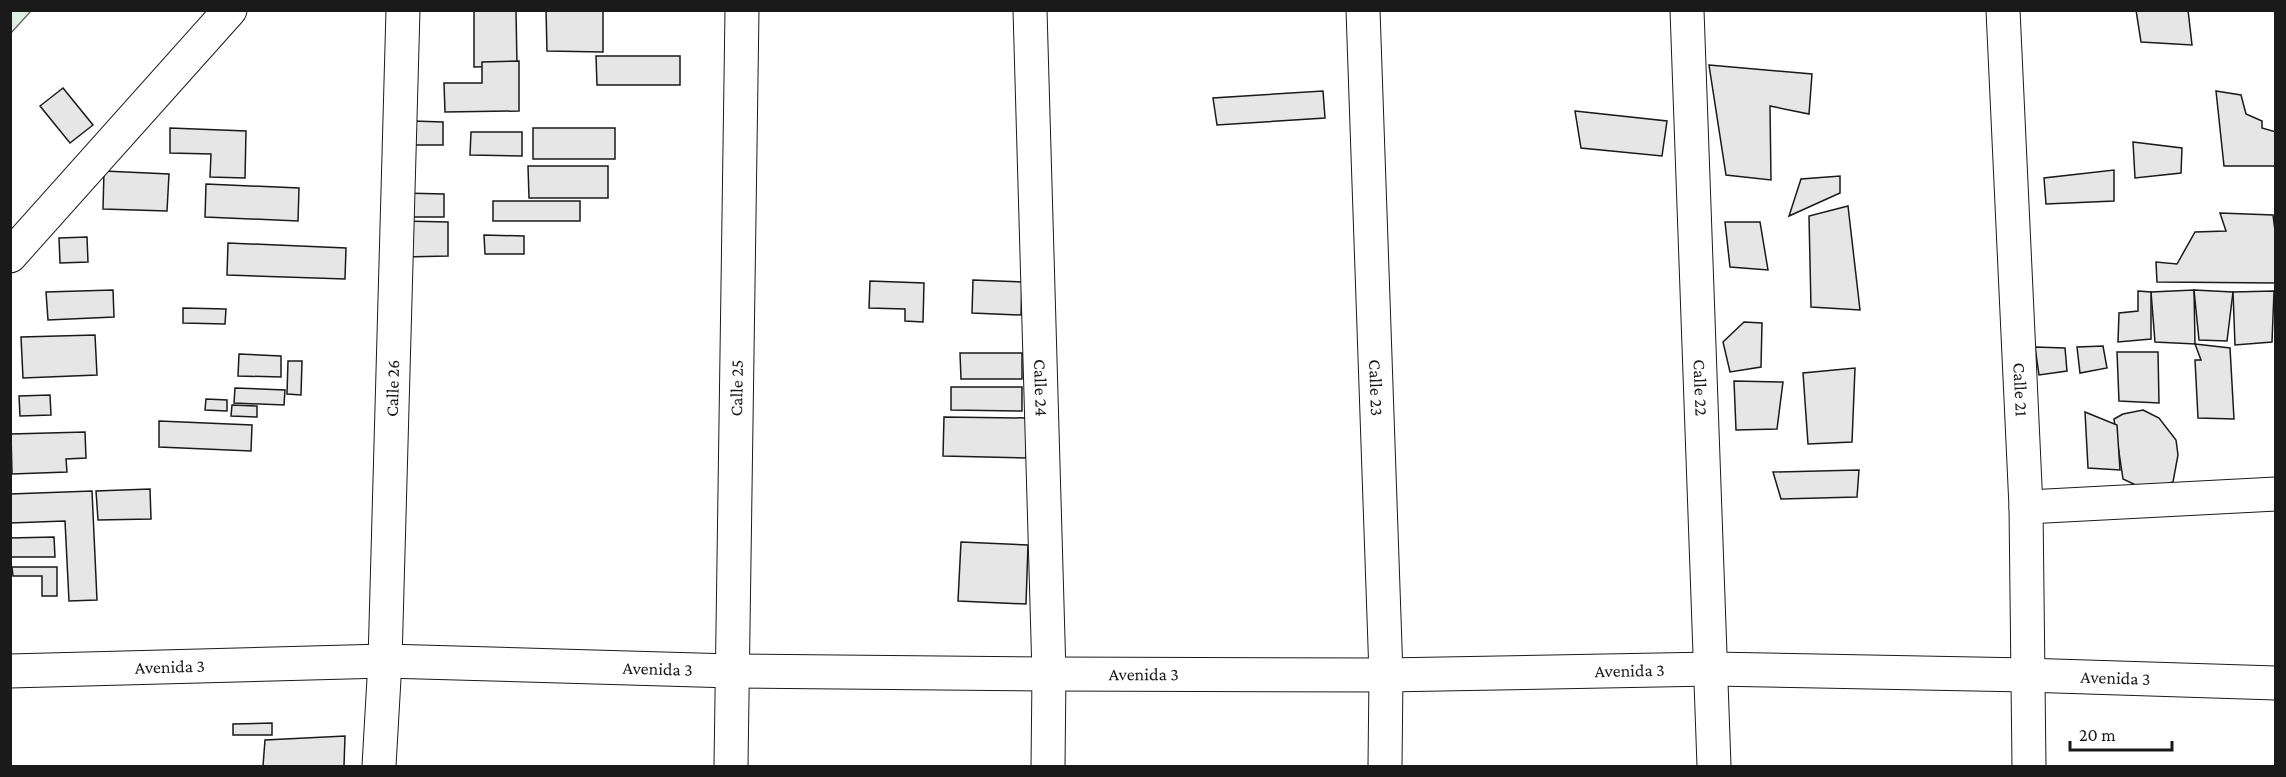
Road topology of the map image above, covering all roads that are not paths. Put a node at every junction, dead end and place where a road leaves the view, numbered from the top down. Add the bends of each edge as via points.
1 (230, 10) edge
2 (403, 10) edge
3 (742, 10) edge
4 (1030, 10) edge
5 (1363, 10) edge
6 (1687, 10) edge
7 (2003, 10) edge
8 (10, 256) edge
9 (2276, 494) edge
10 (2026, 507) junction
11 (385, 661) junction
12 (1712, 669) junction
13 (10, 671) edge
14 (732, 671) junction
15 (1049, 674) junction
16 (1386, 675) junction
17 (2027, 675) junction
18 (2276, 683) edge
19 (379, 766) edge
20 (730, 766) edge
21 (1048, 766) edge
22 (1385, 766) edge
23 (1714, 766) edge
24 (2030, 766) edge

1 - 8 street
2 - 11 street, Calle 26
3 - 14 street, Calle 25
4 - 15 street, Calle 24
5 - 16 street, Calle 23
6 - 12 street, Calle 22
7 - 10 street, Calle 21
9 - 10 street
10 - 17 street, Calle 21
11 - 13 street, Avenida 3
11 - 14 street, Avenida 3
11 - 19 street, Calle 26
12 - 16 street, Avenida 3
12 - 17 street, Avenida 3
12 - 23 street, Calle 22
14 - 15 street, Avenida 3
14 - 20 street, Calle 25
15 - 16 street, Avenida 3
15 - 21 street, Calle 24
16 - 22 street, Calle 23
17 - 18 street, Avenida 3
17 - 24 street, Calle 21

